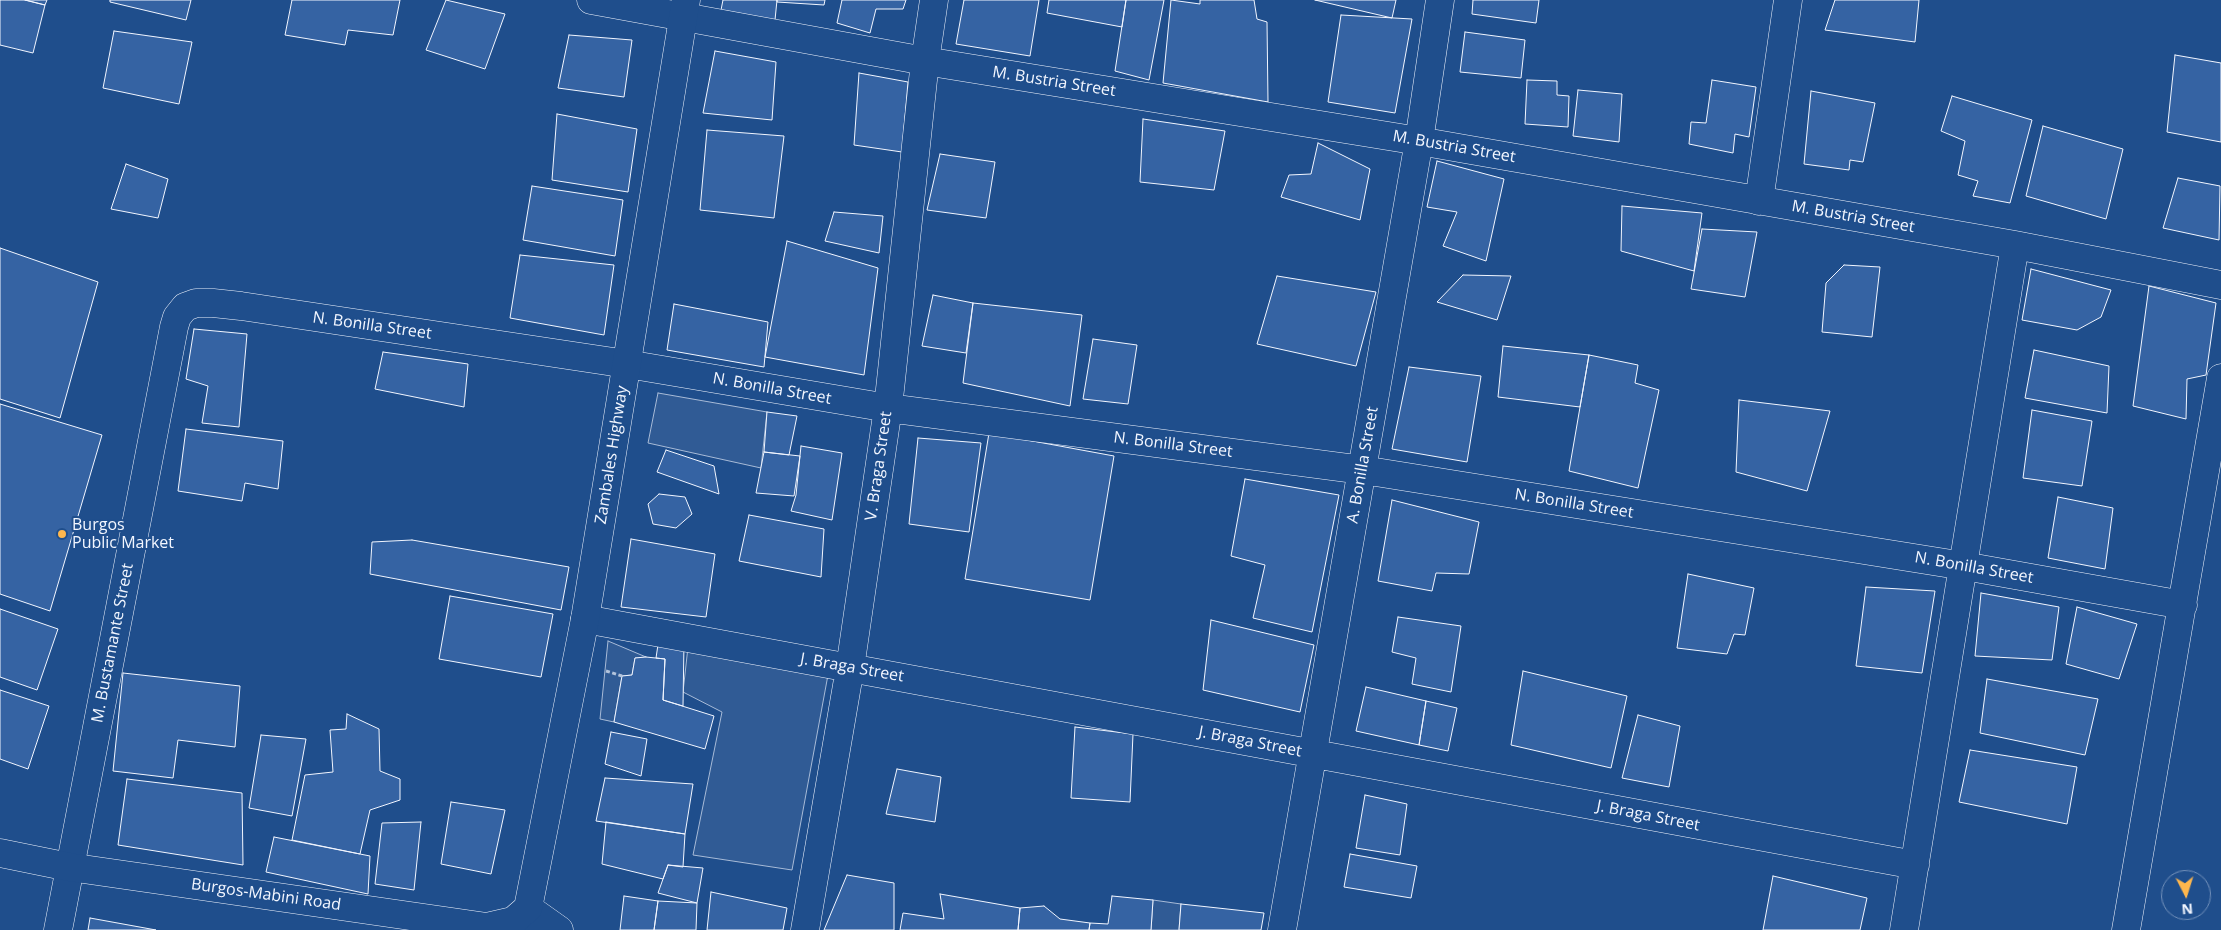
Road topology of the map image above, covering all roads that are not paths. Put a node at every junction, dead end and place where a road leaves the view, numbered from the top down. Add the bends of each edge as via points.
1 (591, 0) edge
2 (934, 0) edge
3 (1440, 0) edge
4 (1788, 0) edge
5 (686, 9) edge
6 (925, 61) junction
7 (1419, 141) junction
8 (1759, 201) junction
9 (2015, 245) junction
10 (2221, 285) edge
11 (174, 327) joint
12 (627, 364) junction
13 (2221, 378) edge
14 (888, 408) junction
15 (1363, 470) junction
16 (1964, 566) junction
17 (2183, 605) junction
18 (585, 619) junction
19 (850, 668) junction
20 (1312, 753) junction
21 (0, 853) edge
22 (1915, 866) junction
23 (70, 867) junction
24 (526, 919) edge
25 (58, 930) edge
26 (559, 930) edge
27 (805, 930) edge
28 (1282, 930) edge
29 (1904, 930) edge
30 (2126, 930) edge

1 - 5 street, M. Bustria Street
2 - 6 street, V. Braga Street
3 - 7 street, A. Bonilla Street
4 - 8 street
5 - 6 street, M. Bustria Street
5 - 12 street, Zambales Highway
6 - 7 street, M. Bustria Street
6 - 14 street, V. Braga Street
7 - 8 street, M. Bustria Street
7 - 15 street, A. Bonilla Street
8 - 9 street, M. Bustria Street
9 - 10 street, M. Bustria Street
9 - 16 street
11 - 12 street, N. Bonilla Street via 185,308 196,303 213,303
11 - 23 street, M. Bustamante Street
12 - 14 street, N. Bonilla Street
12 - 18 street, Zambales Highway
13 - 17 street
14 - 15 street, N. Bonilla Street
14 - 19 street, V. Braga Street
15 - 16 street, N. Bonilla Street
15 - 20 street, A. Bonilla Street
16 - 17 street, N. Bonilla Street
16 - 22 street
17 - 30 street
18 - 19 street, J. Braga Street
18 - 24 street, Zambales Highway
19 - 20 street, J. Braga Street
19 - 27 street, V. Braga Street
20 - 22 street, J. Braga Street
20 - 28 street, A. Bonilla Street
21 - 23 street, Burgos-Mabini Road
22 - 29 street
23 - 24 street, Burgos-Mabini Road via 487,927
23 - 25 street, M. Bustamante Street
24 - 26 street

